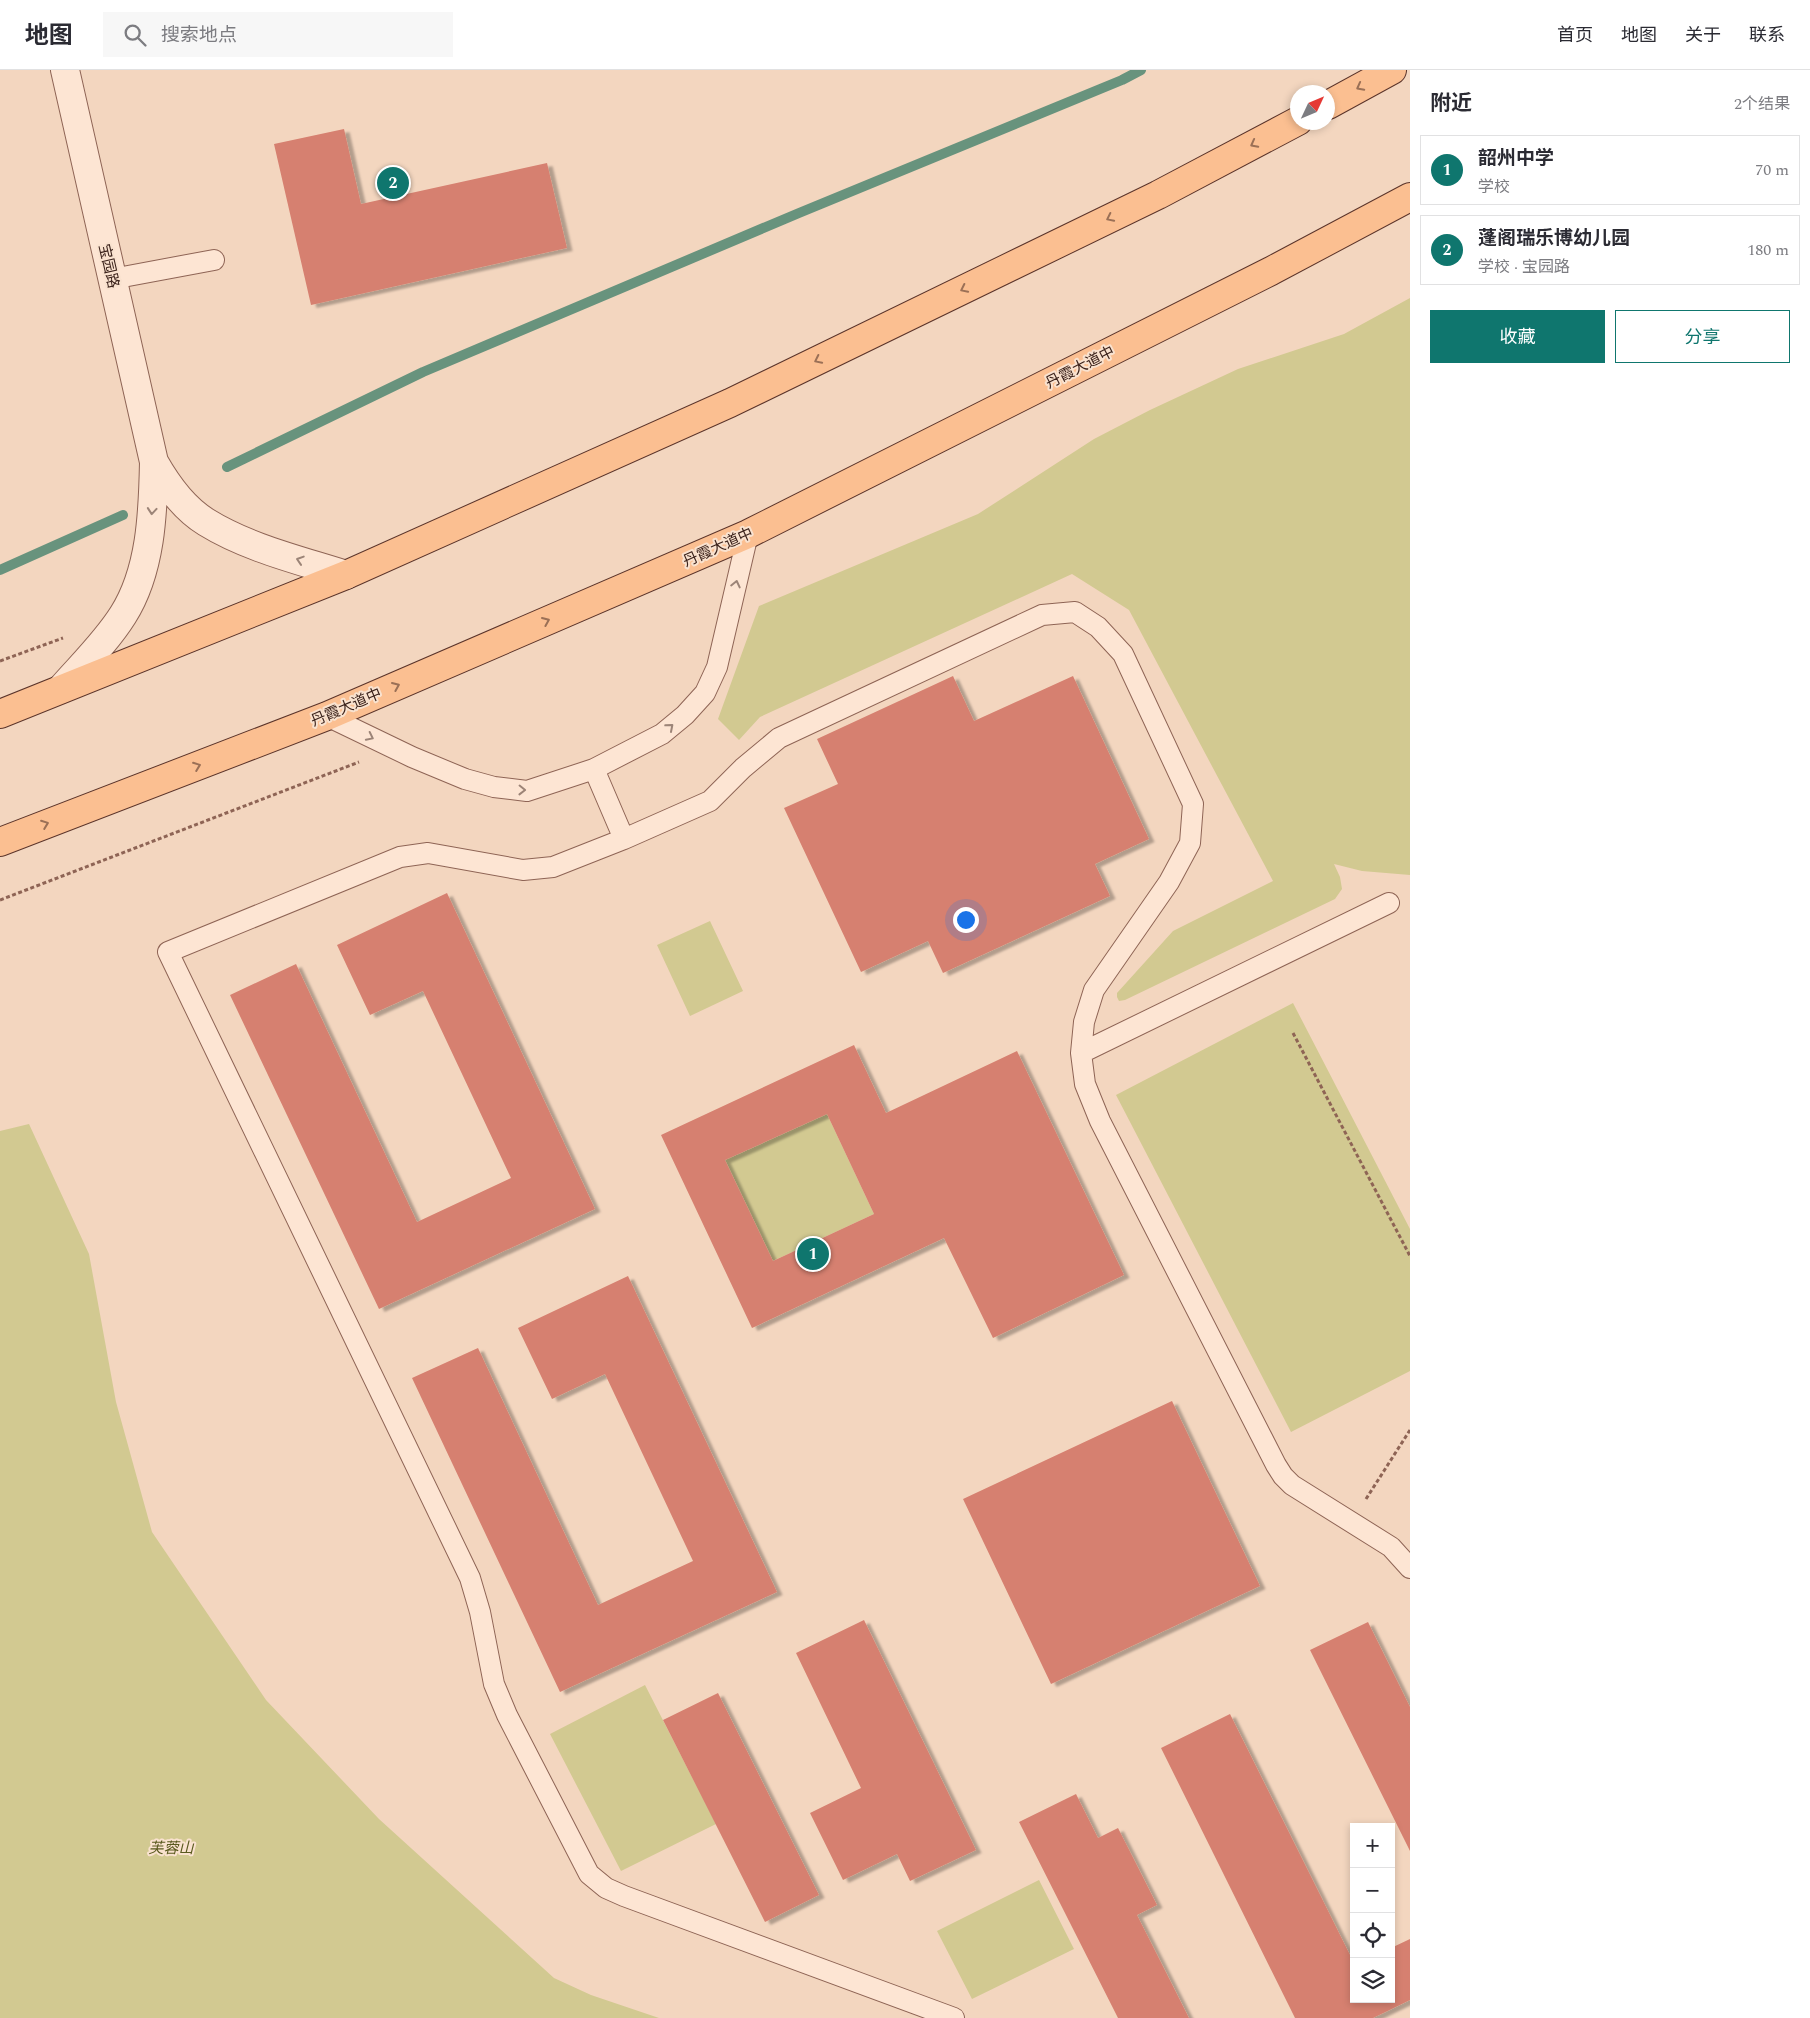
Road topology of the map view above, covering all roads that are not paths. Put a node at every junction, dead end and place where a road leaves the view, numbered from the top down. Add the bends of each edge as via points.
1 (65, 70) edge
2 (1392, 70) edge
3 (1335, 101) edge
4 (1290, 125) edge
5 (1410, 197) edge
6 (214, 260) dead end
7 (112, 279) junction
8 (154, 462) junction
9 (748, 534) junction
10 (346, 575) junction
11 (61, 689) junction
12 (0, 714) edge
13 (326, 716) junction
14 (594, 769) junction
15 (624, 839) junction
16 (0, 842) edge
17 (1389, 903) dead end
18 (1081, 1053) junction
19 (1410, 1568) edge
20 (954, 2018) edge

1 - 7 street, 宝园路
2 -> 3 main road
4 -> 10 main road via 1158,195 730,403
5 - 9 main road, 丹霞大道中 via 1271,271
6 - 7 lane
7 - 8 street, 宝园路
10 -> 8 street, 宝园路 via 259,546 205,522 166,484
8 -> 11 street, 宝园路 via 150,530 135,593 107,637
13 -> 9 main road, 丹霞大道中
14 -> 9 lane via 662,734 705,693 717,667
10 - 11 main road
11 - 12 main road
13 -> 14 lane via 465,779 494,788 527,791
16 -> 13 main road, 丹霞大道中
14 - 15 lane
15 - 18 lane via 710,801 779,738 1042,615 1076,612 1098,627 1123,654 1193,804 1190,843 1169,882 1094,990 1084,1022
15 - 20 lane via 553,867 523,870 428,853 400,857 168,952 470,1578 494,1684 590,1874 606,1888 624,1896
17 - 18 lane
18 - 19 lane via 1085,1084 1100,1122 1276,1465 1292,1485 1391,1547

